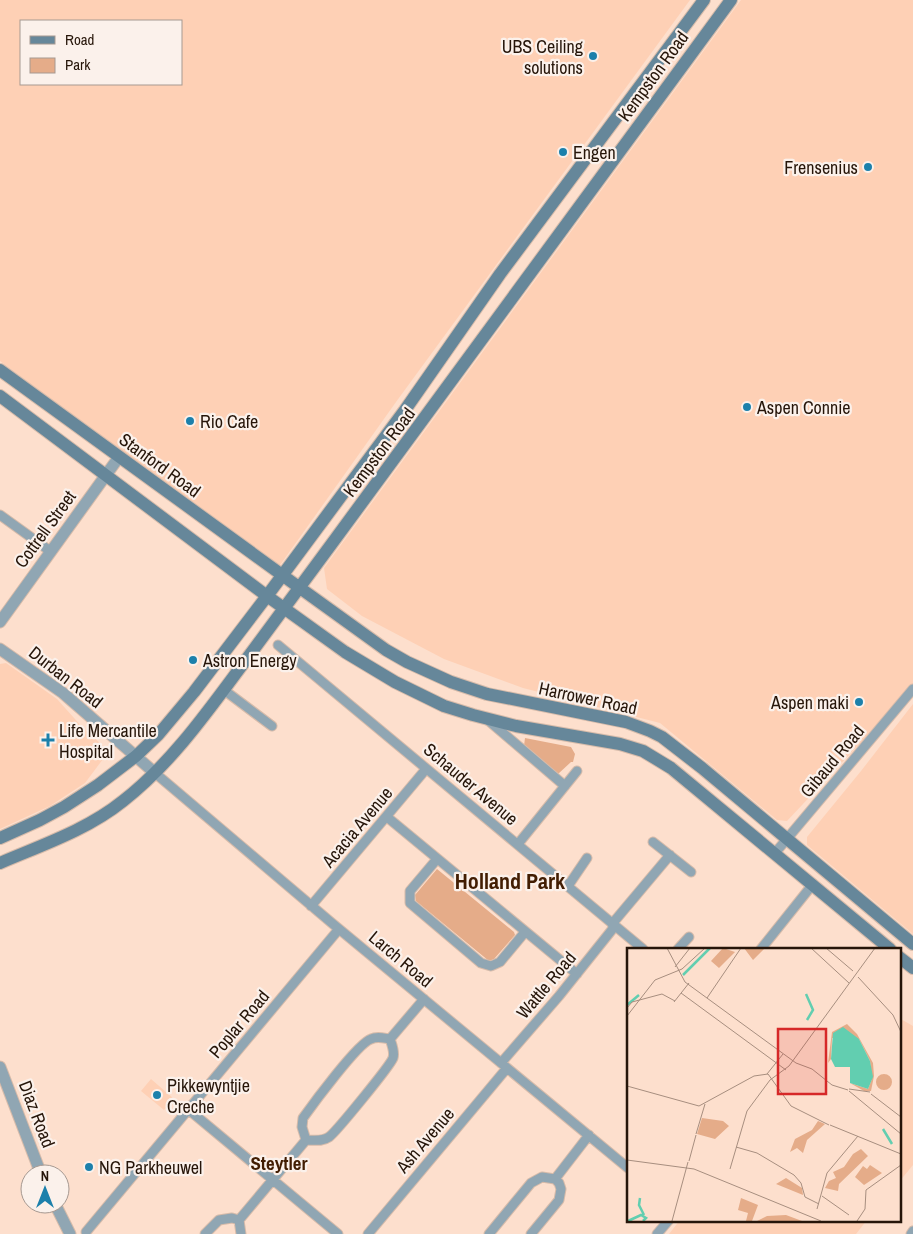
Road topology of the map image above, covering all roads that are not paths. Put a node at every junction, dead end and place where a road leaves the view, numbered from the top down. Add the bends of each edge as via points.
1 (704, 0) edge
2 (731, 0) edge
3 (0, 370) edge
4 (0, 396) edge
5 (119, 457) junction
6 (106, 474) junction
7 (0, 515) edge
8 (50, 551) junction
9 (281, 575) junction
10 (300, 588) junction
11 (267, 596) junction
12 (285, 608) junction
13 (0, 622) edge
14 (270, 628) junction
15 (278, 645) dead end
16 (0, 649) edge
17 (345, 652) junction
18 (913, 689) edge
19 (224, 690) junction
20 (488, 720) junction
21 (272, 726) dead end
22 (136, 756) junction
23 (426, 769) junction
24 (577, 771) dead end
25 (155, 773) junction
26 (565, 786) junction
27 (387, 817) junction
28 (0, 838) edge
29 (788, 839) junction
30 (653, 842) dead end
31 (518, 844) junction
32 (775, 853) junction
33 (670, 856) junction
34 (588, 858) dead end
35 (437, 859) junction
36 (0, 863) edge
37 (692, 872) dead end
38 (813, 884) junction
39 (568, 886) junction
40 (312, 906) junction
41 (614, 925) junction
42 (891, 926) junction
43 (339, 929) junction
44 (525, 932) junction
45 (689, 937) dead end
46 (879, 940) junction
47 (913, 944) edge
48 (642, 948) edge
49 (679, 948) edge
50 (761, 948) edge
51 (889, 948) edge
52 (900, 958) edge
53 (913, 968) edge
54 (577, 974) junction
55 (424, 999) junction
56 (390, 1039) junction
57 (504, 1066) junction
58 (0, 1067) edge
59 (189, 1110) junction
60 (588, 1136) junction
61 (306, 1140) junction
62 (38, 1164) edge
63 (627, 1167) edge
64 (554, 1179) junction
65 (272, 1180) junction
66 (60, 1214) edge
67 (240, 1220) junction
68 (666, 1222) edge
69 (86, 1232) dead end
70 (70, 1234) edge
71 (205, 1234) edge
72 (241, 1234) edge
73 (338, 1234) edge
74 (368, 1234) edge
75 (489, 1234) edge
76 (531, 1234) edge
77 (657, 1234) edge

1 - 9 main road, Kempston Road
2 - 10 main road, Kempston Road
3 - 5 main road, Stanford Road
4 - 6 main road
5 - 6 street, Cottrell Street
5 - 9 main road, Stanford Road
6 - 8 street, Cottrell Street
6 - 11 main road
7 - 8 street
8 - 13 street, Cottrell Street
9 - 10 main road, Stanford Road
9 - 11 main road, Kempston Road
10 - 12 main road, Kempston Road
10 - 29 main road, Harrower Road via 386,650 451,682 487,694 611,718 650,731 679,749
11 - 12 main road
11 - 22 main road, Kempston Road via 194,692
12 - 14 main road, Kempston Road
12 - 17 main road
14 - 17 main road via 282,621 292,623 331,649
14 - 19 main road, Kempston Road
15 - 23 street, Schauder Avenue
16 - 22 street, Durban Road via 63,693
17 - 20 main road via 417,694
18 - 29 street, Gibaud Road
19 - 21 street
19 - 25 main road, Kempston Road
20 - 26 street
20 - 32 main road via 643,751 671,768
22 - 25 street, Durban Road
22 - 28 main road, Kempston Road via 98,786 64,807
23 - 27 street, Acacia Avenue
23 - 31 street, Schauder Avenue
24 - 26 street
25 - 36 main road, Kempston Road via 104,815
25 - 40 street, Larch Road
26 - 31 street
27 - 35 street
27 - 40 street, Acacia Avenue
29 - 32 street, Gibaud Road
29 - 42 main road, Harrower Road
30 - 33 street
31 - 39 street, Schauder Avenue
32 - 38 main road
33 - 37 street
33 - 41 street, Wattle Road
34 - 39 street
35 - 44 street
35 - 44 street via 410,891 410,903 481,963 491,966 500,962
38 - 46 main road
38 - 50 street
39 - 41 street, Schauder Avenue
40 - 43 street, Larch Road
41 - 48 street, Schauder Avenue
41 - 54 street, Wattle Road
42 - 46 main road
42 - 47 main road, Harrower Road
43 - 55 street, Larch Road
43 - 59 street, Poplar Road
44 - 54 street
45 - 49 street
46 - 51 main road
52 - 53 main road
54 - 57 street, Wattle Road
55 - 56 street
55 - 57 street, Larch Road
56 - 61 street via 393,1059 347,1118 330,1136
56 - 61 street via 372,1038 358,1048 303,1118
57 - 60 street, Larch Road
57 - 74 street, Ash Avenue
58 - 62 street, Diaz Road
59 - 65 street
59 - 69 street, Poplar Road
60 - 63 street, Larch Road
60 - 64 street
61 - 65 street
64 - 75 street via 542,1177 531,1183
64 - 76 street via 559,1183 559,1200
65 - 67 street
65 - 73 street
66 - 70 street
67 - 71 street via 219,1220
67 - 72 street
68 - 77 street

